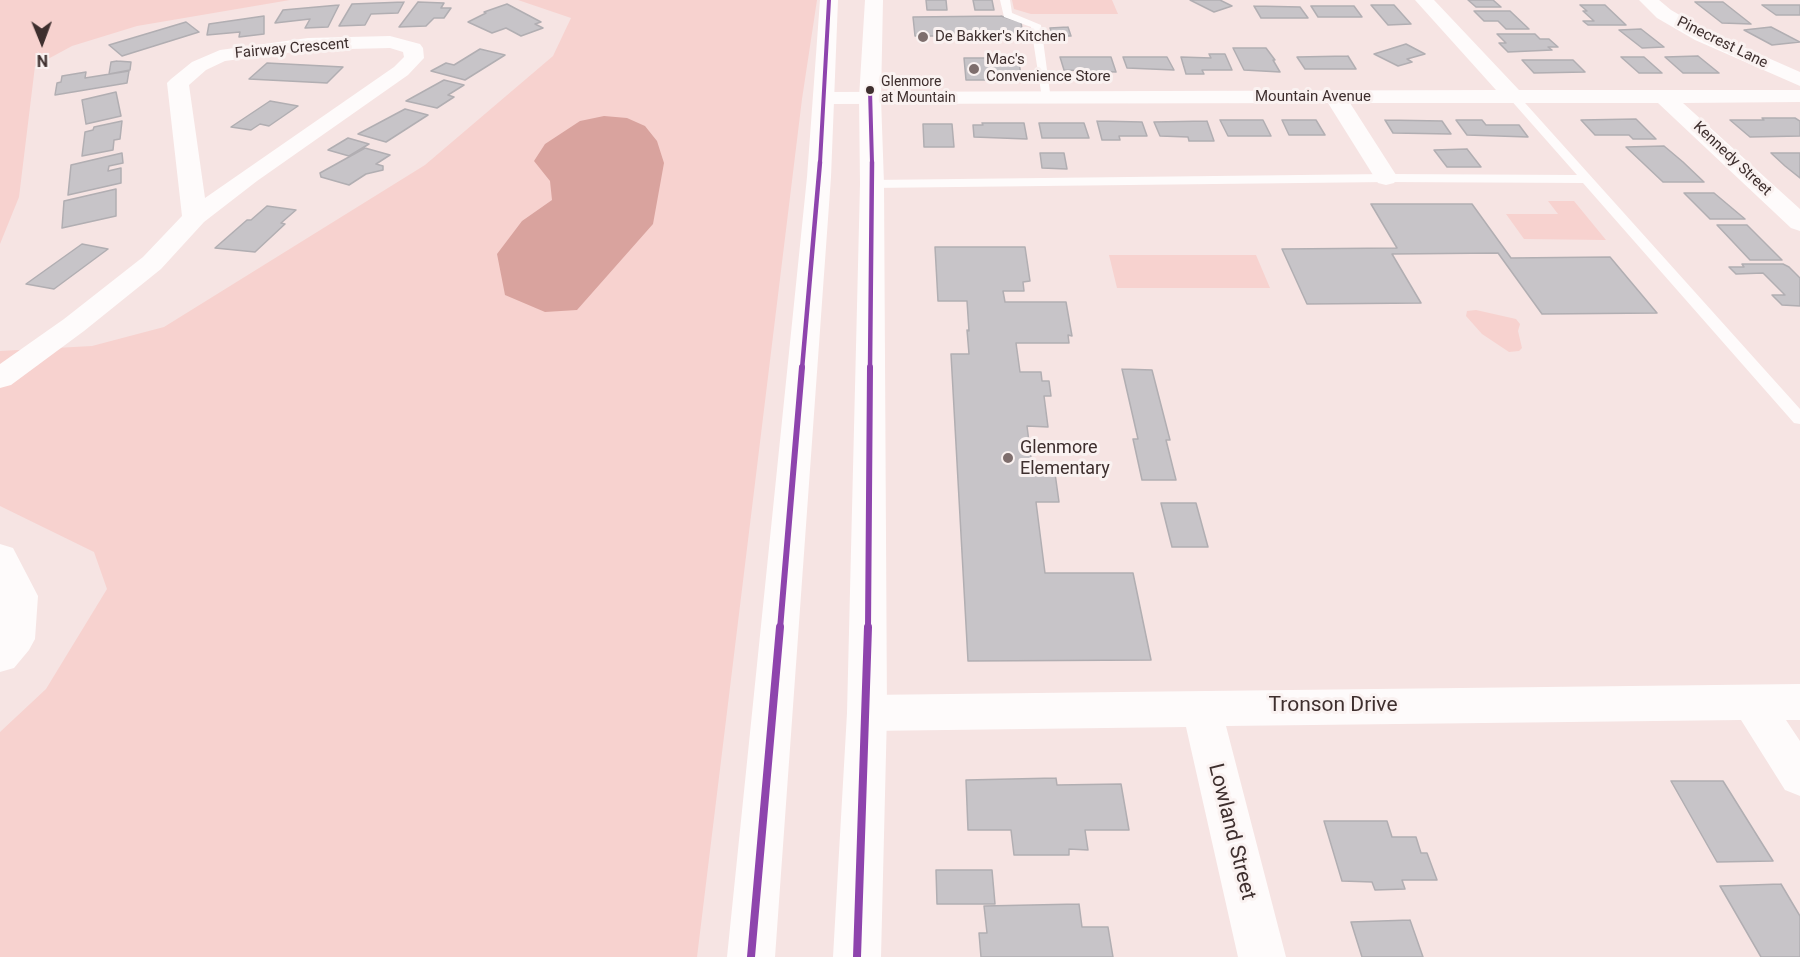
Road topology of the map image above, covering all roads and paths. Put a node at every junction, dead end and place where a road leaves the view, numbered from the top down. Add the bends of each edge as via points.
1 (831, 0) edge
2 (874, 0) edge
3 (1005, 0) edge
4 (1424, 0) edge
5 (1648, 0) edge
6 (1800, 80) edge
7 (1513, 96) junction
8 (1663, 96) junction
9 (1800, 96) edge
10 (1335, 97) junction
11 (825, 98) junction
12 (870, 98) junction
13 (1047, 98) junction
14 (1386, 178) junction
15 (1587, 179) junction
16 (872, 184) junction
17 (195, 217) junction
18 (1800, 222) edge
19 (0, 378) edge
20 (1800, 419) edge
21 (0, 558) edge
22 (8, 648) edge
23 (1751, 702) junction
24 (1800, 702) edge
25 (1201, 707) junction
26 (867, 713) junction
27 (1800, 776) edge
28 (752, 957) edge
29 (856, 957) edge
30 (1262, 957) edge

1 - 11 street
1 - 12 street via 857,83
2 - 12 street
3 - 13 lane via 1007,15 1036,25
4 - 7 street
5 - 6 street, Pinecrest Lane via 1702,36
7 - 8 street, Mountain Avenue
7 - 10 street, Mountain Avenue
7 - 15 lane
8 - 9 street, Mountain Avenue
8 - 18 street, Kennedy Street
10 - 13 street, Mountain Avenue
10 - 14 street
11 - 12 street, Mountain Avenue
11 - 28 street
12 - 13 street, Mountain Avenue
12 - 16 street
14 - 15 lane
14 - 16 lane
15 - 20 lane
16 - 26 street
17 - 17 street, Fairway Crescent via 401,71 414,58 413,48 390,42 308,44 220,56 199,66 178,83
17 - 19 street, Fairway Crescent via 152,262
21 - 22 street via 20,596
23 - 24 street, Tronson Drive
23 - 25 street, Tronson Drive
23 - 27 street
25 - 26 street, Tronson Drive
25 - 30 street, Lowland Street
26 - 29 street

